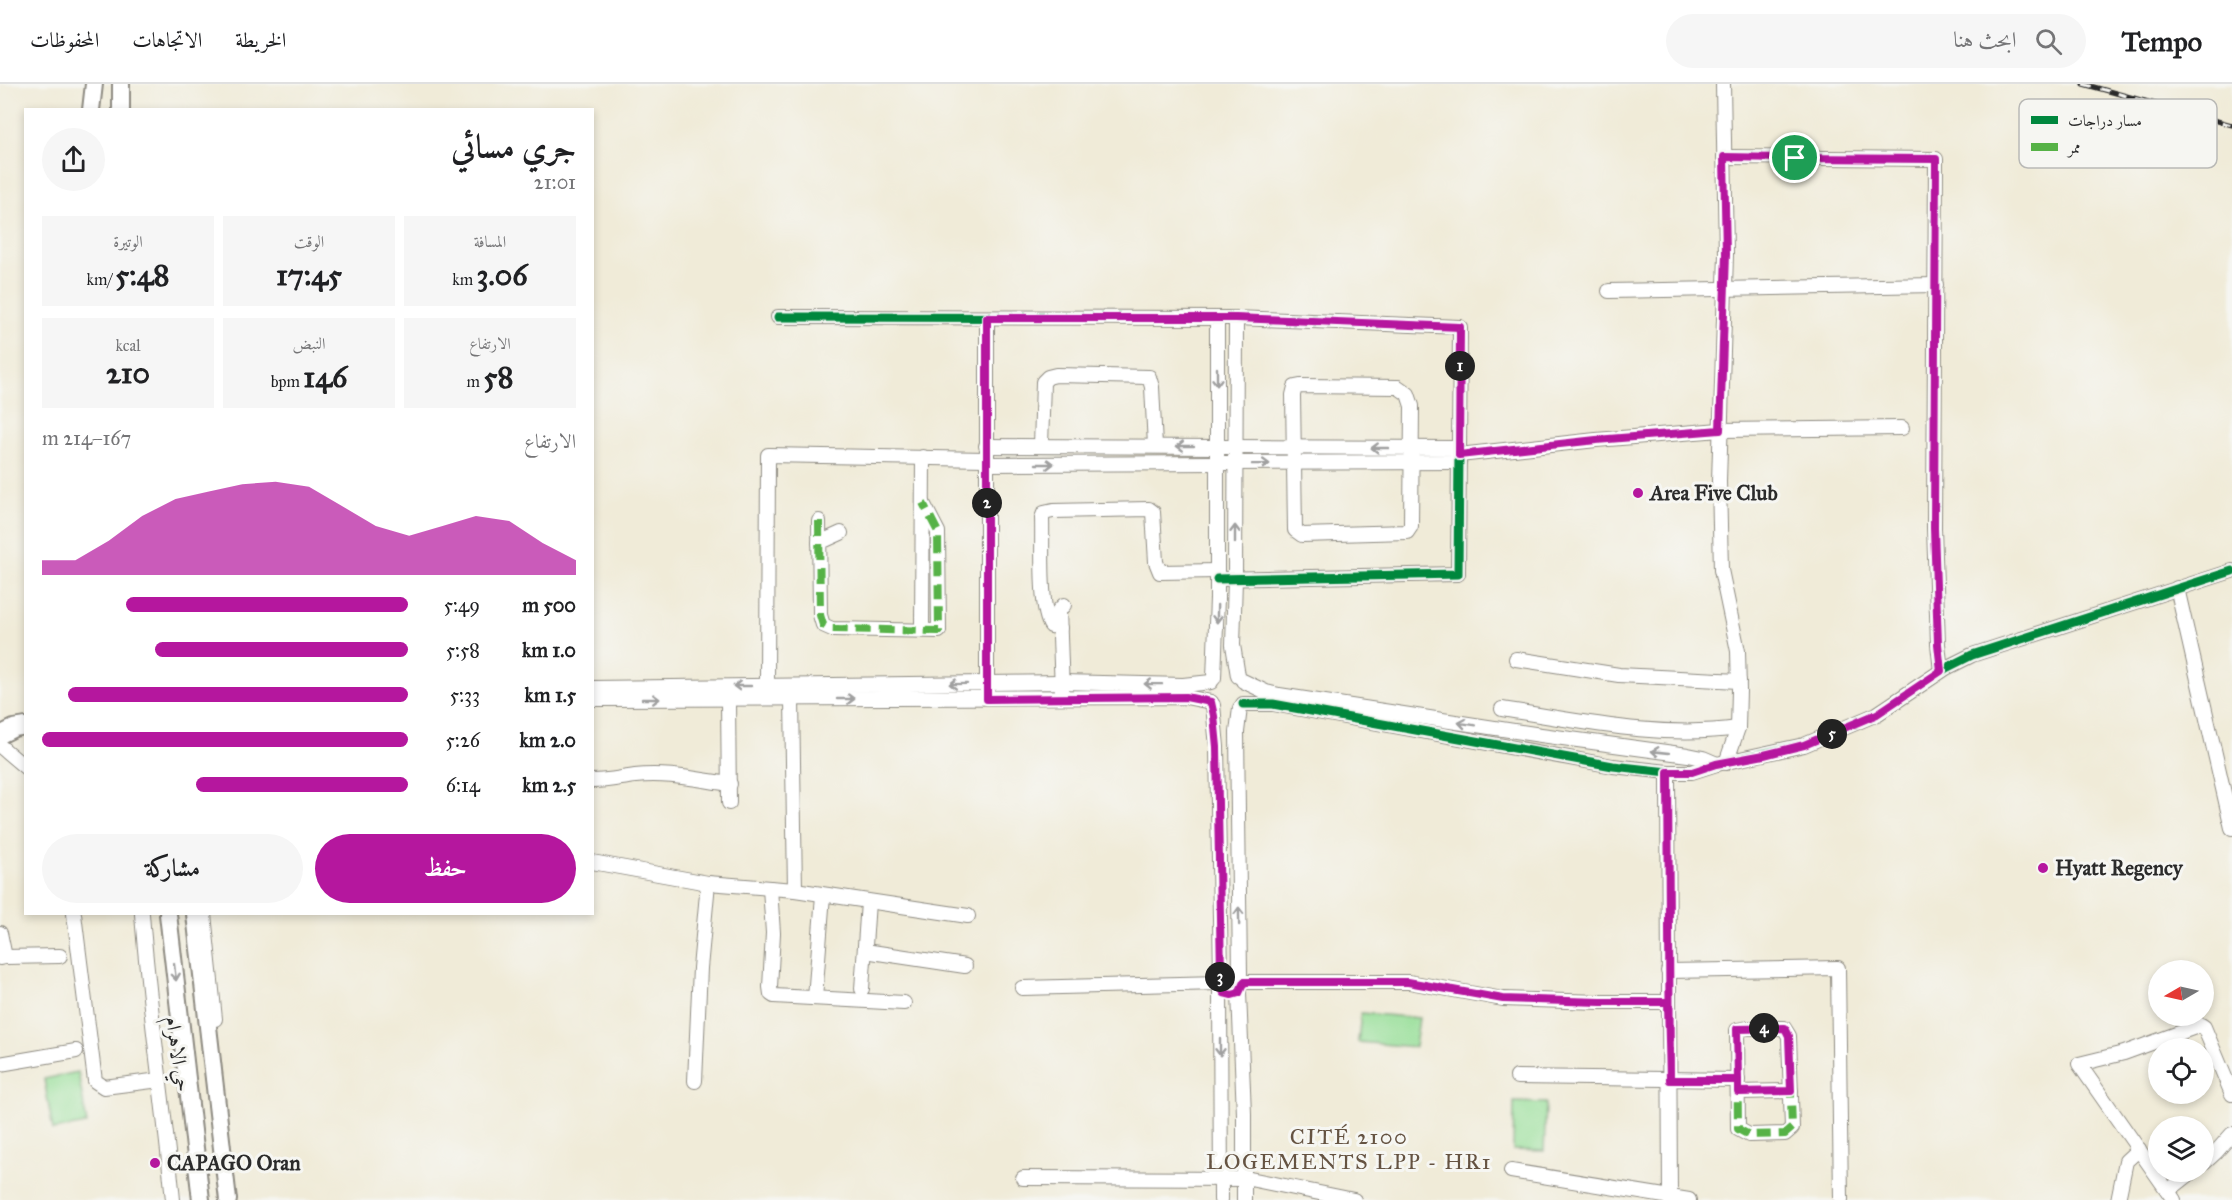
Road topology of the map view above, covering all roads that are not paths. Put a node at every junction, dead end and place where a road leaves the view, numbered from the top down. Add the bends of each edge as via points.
1 (94, 84) edge
2 (122, 84) edge
3 (1724, 84) edge
4 (91, 108) edge
5 (121, 108) edge
6 (1724, 157) junction
7 (1936, 285) junction
8 (1725, 288) junction
9 (1609, 291) dead end
10 (778, 317) dead end
11 (987, 318) junction
12 (1217, 318) junction
13 (1236, 318) junction
14 (1902, 428) dead end
15 (1720, 430) junction
16 (1041, 446) junction
17 (1155, 446) junction
18 (1217, 447) junction
19 (1236, 447) junction
20 (1293, 447) junction
21 (1412, 455) junction
22 (1459, 455) junction
23 (986, 456) junction
24 (923, 457) junction
25 (1217, 464) junction
26 (1236, 464) junction
27 (1293, 464) junction
28 (819, 521) dead end
29 (841, 533) dead end
30 (819, 543) junction
31 (2232, 571) edge
32 (1217, 575) junction
33 (1235, 579) junction
34 (2177, 588) junction
35 (1064, 605) dead end
36 (1060, 628) junction
37 (1516, 659) dead end
38 (1941, 671) junction
39 (1241, 678) junction
40 (1213, 680) junction
41 (1739, 681) junction
42 (1062, 682) junction
43 (987, 684) junction
44 (767, 686) junction
45 (594, 688) edge
46 (1062, 698) junction
47 (594, 699) edge
48 (728, 699) junction
49 (792, 699) junction
50 (987, 699) junction
51 (1212, 703) junction
52 (1241, 706) junction
53 (1502, 709) dead end
54 (24, 726) edge
55 (1738, 728) junction
56 (0, 735) edge
57 (24, 735) edge
58 (0, 746) edge
59 (1721, 764) junction
60 (24, 766) edge
61 (1668, 772) junction
62 (594, 781) edge
63 (730, 784) junction
64 (729, 803) dead end
65 (2232, 828) edge
66 (594, 862) edge
67 (708, 883) junction
68 (770, 888) junction
69 (795, 890) junction
70 (823, 895) junction
71 (868, 902) junction
72 (74, 915) edge
73 (142, 915) edge
74 (168, 915) edge
75 (195, 915) edge
76 (204, 915) edge
77 (968, 916) dead end
78 (0, 933) edge
79 (865, 951) junction
80 (60, 956) dead end
81 (3, 958) edge
82 (965, 966) dead end
83 (1668, 971) junction
84 (1220, 982) junction
85 (1241, 983) junction
86 (1022, 988) dead end
87 (862, 989) dead end
88 (815, 998) junction
89 (1668, 1002) junction
90 (904, 1003) dead end
91 (76, 1051) dead end
92 (0, 1064) edge
93 (1517, 1077) dead end
94 (160, 1080) junction
95 (1670, 1080) junction
96 (695, 1081) dead end
97 (1738, 1086) junction
98 (1791, 1091) junction
99 (2232, 1094) edge
100 (2232, 1134) edge
101 (2139, 1149) junction
102 (2214, 1154) edge
103 (1511, 1171) dead end
104 (1023, 1178) dead end
105 (1220, 1179) junction
106 (1244, 1179) junction
107 (2183, 1182) edge
108 (2171, 1196) edge
109 (1670, 1198) edge
110 (173, 1200) edge
111 (201, 1200) edge
112 (228, 1200) edge
113 (235, 1200) edge
114 (1221, 1200) edge
115 (1244, 1200) edge
116 (1354, 1200) edge
117 (1689, 1200) edge
118 (1841, 1200) edge
119 (2118, 1200) edge

1 - 4 main road
2 - 5 main road
3 - 6 street
6 - 7 street via 1936,159
6 - 8 street
7 - 8 street
7 - 38 street via 1934,528
8 - 9 street
8 - 15 street
10 - 11 street
11 - 12 street
11 - 23 street
12 - 13 street
12 -> 18 street
13 - 19 street
13 - 22 street via 1460,327
14 - 15 street
15 - 22 street
15 - 41 street via 1721,570 1738,651
16 - 17 street
16 - 17 street via 1043,382 1056,375 1149,377
16 - 23 street
18 -> 17 street
18 - 19 street
18 - 25 street
19 - 20 street
19 - 26 street
21 -> 20 street
20 - 21 street via 1295,387 1398,387 1408,394 1412,406
20 - 27 street
21 - 22 street
21 - 27 street
21 - 27 street via 1411,526 1407,532 1297,533
22 - 33 street via 1458,574
23 - 24 street
23 -> 25 street
23 - 43 street
24 - 30 street via 922,630 832,629 823,625
24 - 44 street via 768,455
25 - 26 street
25 - 32 street
26 -> 27 street
33 -> 26 street
28 - 30 street
29 - 30 street
31 - 34 street
32 - 33 street
32 - 36 street via 1160,572 1153,512 1149,509 1044,513 1044,600 1047,621
32 -> 40 street
33 - 39 street via 1233,645
34 - 38 street via 1972,655
34 - 65 street
35 - 36 street via 1059,610
36 - 42 street
37 - 41 street via 1619,675
38 - 59 street via 1877,714 1826,736 1788,750
39 - 40 street via 1226,673
39 - 52 street via 1247,693
59 -> 39 street via 1686,755 1279,695
40 -> 42 street via 1183,685
40 - 51 street via 1208,691
41 - 55 street
42 - 43 street
42 - 46 street
43 -> 44 street
43 - 50 street
44 -> 45 street
46 - 50 street
46 - 51 street via 1186,697
47 -> 48 street
48 - 49 street
48 - 63 street
49 -> 50 street
49 - 69 street
51 - 52 street via 1229,712
51 - 84 street via 1217,747
52 - 61 street via 1273,704 1557,757
85 -> 52 street via 1237,732
53 - 55 street via 1669,732
54 - 56 main road
55 - 59 street
56 - 57 main road
58 - 60 street
59 - 61 street via 1692,772
61 - 83 street
62 - 63 street via 671,775
63 - 64 street
66 - 67 street
67 - 68 street
67 - 96 street
68 - 69 street
68 - 88 street via 771,994
69 - 70 street
70 - 71 street
70 - 88 street
71 - 77 street
71 - 79 street
72 - 94 street via 95,1081 105,1087
73 - 94 street, حي الاهرام
74 -> 111 main road
75 - 112 main road
76 - 113 street
78 - 81 street
79 - 82 street
79 - 87 street
80 - 81 street
83 - 89 street
83 - 118 street via 1838,968
84 - 85 street via 1228,995
84 - 85 street via 1233,970
84 - 86 street
84 -> 105 street
85 - 89 street via 1408,982 1503,999
85 - 106 street
88 - 90 street
89 - 95 street
91 - 92 street
93 - 95 street
94 - 110 street, حي الاهرام
95 - 97 street
95 - 109 street
97 - 98 street
97 - 98 street via 1738,1129 1749,1135 1785,1134 1792,1128
97 - 98 street via 1737,1029 1785,1028 1789,1036
99 - 101 street via 2201,1025 2124,1053 2079,1064
100 - 102 street
101 - 108 street
101 - 119 street via 2126,1161
103 - 109 street
104 - 105 street
105 - 106 street
105 - 114 street
106 - 115 street
106 - 116 street
107 - 108 street
109 - 117 street

